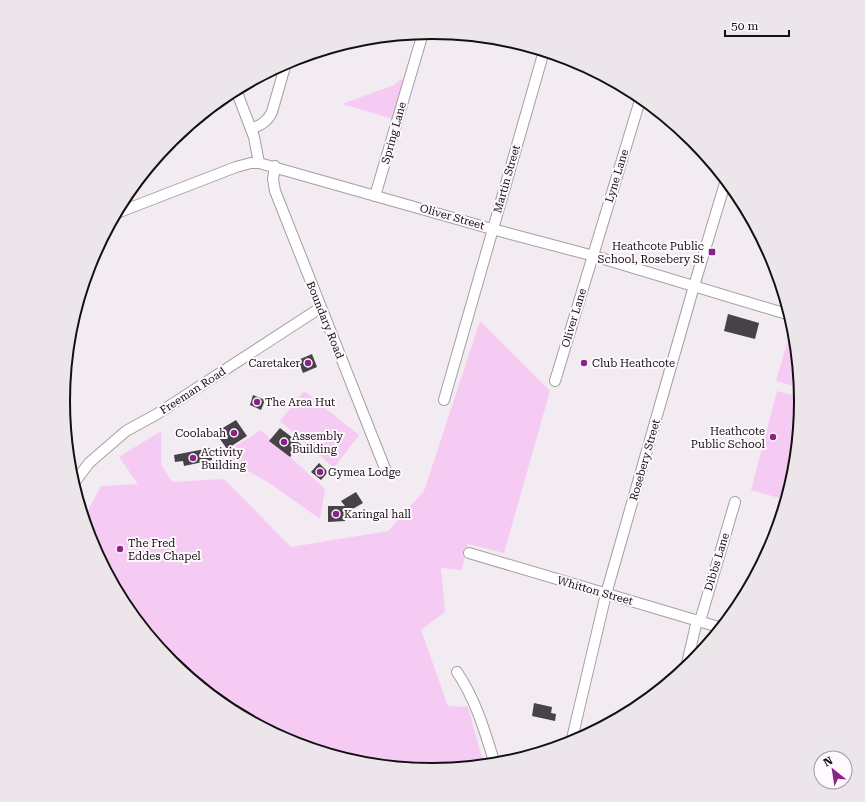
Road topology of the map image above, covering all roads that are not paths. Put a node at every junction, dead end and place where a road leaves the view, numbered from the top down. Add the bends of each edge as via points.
1 (421, 39) edge
2 (543, 56) edge
3 (284, 71) edge
4 (238, 96) edge
5 (639, 104) edge
6 (251, 129) junction
7 (259, 162) junction
8 (275, 166) junction
9 (724, 187) edge
10 (375, 196) junction
11 (126, 210) edge
12 (492, 229) junction
13 (594, 256) junction
14 (694, 286) junction
15 (320, 308) junction
16 (784, 313) edge
17 (555, 381) dead end
18 (444, 400) dead end
19 (382, 472) dead end
20 (78, 477) edge
21 (735, 502) dead end
22 (468, 553) dead end
23 (606, 594) junction
24 (698, 621) junction
25 (716, 626) edge
26 (689, 656) edge
27 (457, 672) dead end
28 (573, 734) edge
29 (493, 758) edge

1 - 10 street, Spring Lane
2 - 12 street, Martin Street
3 - 6 street via 269,119
4 - 6 street
5 - 13 street, Lyne Lane
6 - 7 street
7 - 8 street, Oliver Street
7 - 11 street, Oliver Street via 236,167
8 - 10 street, Oliver Street
8 - 15 street, Boundary Road via 275,191
9 - 14 street, Rosebery Street
10 - 12 street, Oliver Street
12 - 13 street, Oliver Street
12 - 18 street, Martin Street
13 - 14 street, Oliver Street
13 - 17 street, Oliver Lane
14 - 16 street, Oliver Street
14 - 23 street, Rosebery Street
15 - 19 street, Boundary Road
15 - 20 street, Freeman Road via 157,414 126,431 89,463
21 - 24 street, Dibbs Lane
22 - 23 street, Whitton Street
23 - 24 street, Whitton Street
23 - 28 street, Rosebery Street
24 - 25 street, Whitton Street
24 - 26 street, Dibbs Lane
27 - 29 street via 475,705

